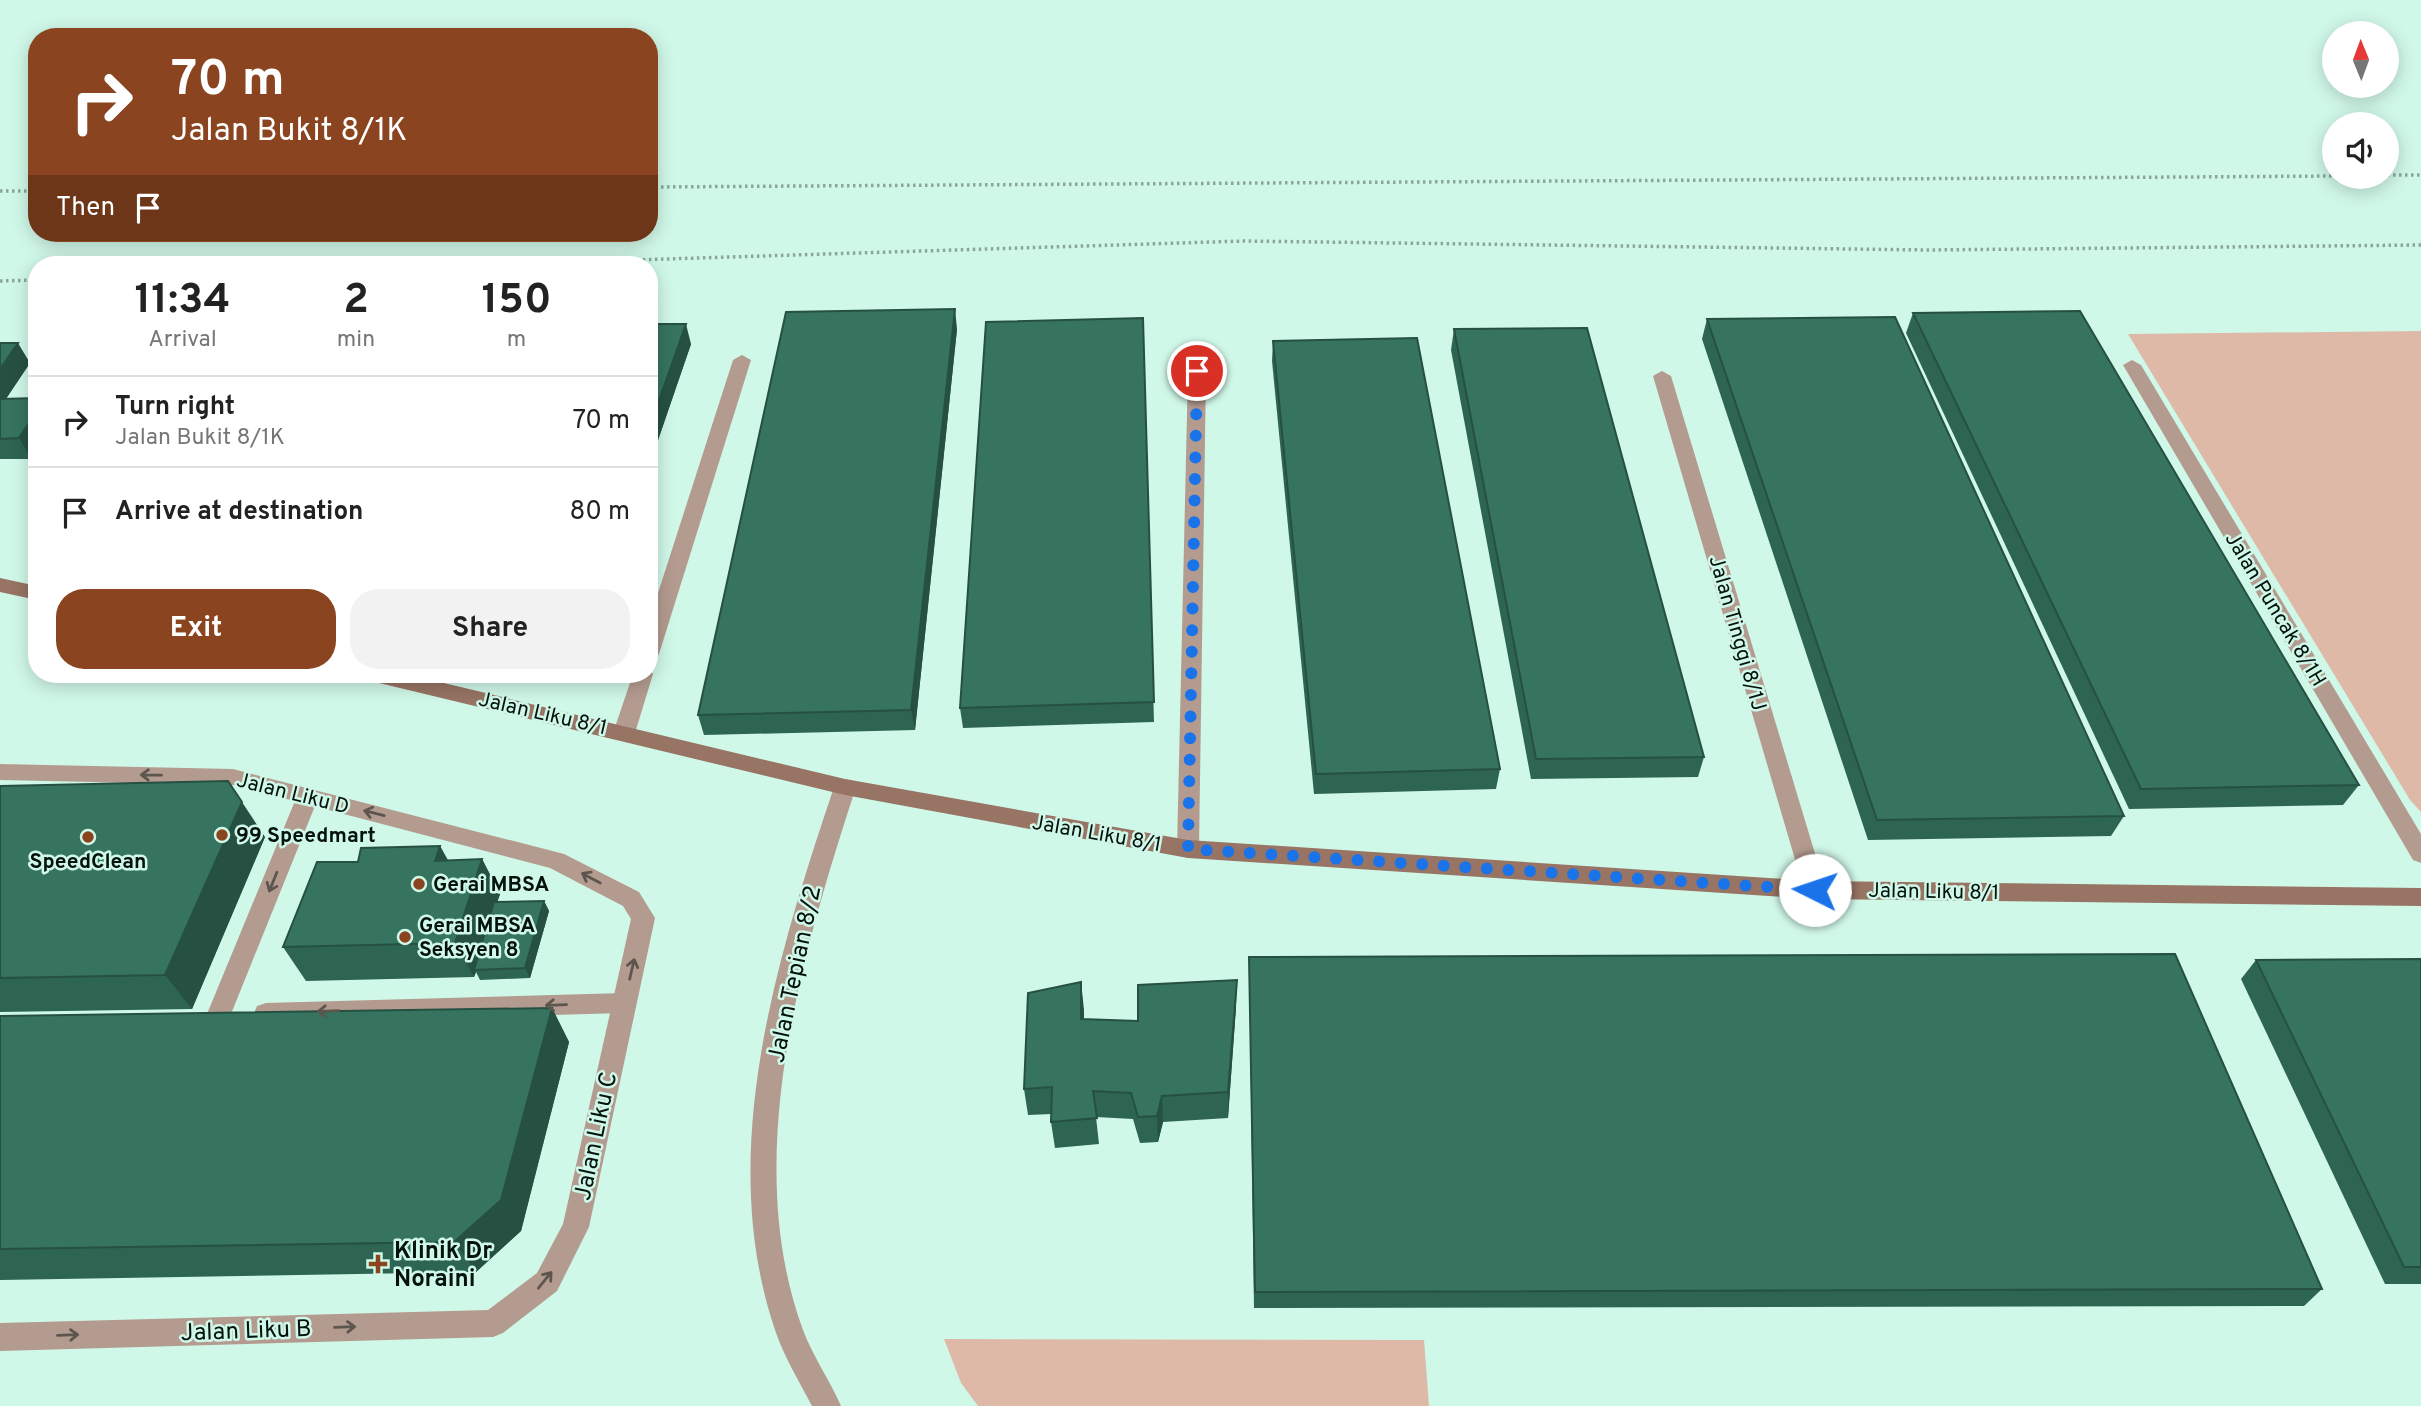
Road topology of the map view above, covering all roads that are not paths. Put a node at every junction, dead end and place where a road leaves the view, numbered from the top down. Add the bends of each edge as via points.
1 (743, 360) dead end
2 (2132, 365) dead end
3 (1197, 371) dead end
4 (1662, 376) dead end
5 (0, 585) edge
6 (28, 591) edge
7 (658, 626) edge
8 (413, 683) edge
9 (640, 683) edge
10 (624, 733) junction
11 (0, 772) edge
12 (845, 787) junction
13 (308, 796) junction
14 (1188, 849) junction
15 (2421, 854) edge
16 (1815, 890) junction
17 (2421, 897) edge
18 (643, 918) joint
19 (624, 1003) junction
20 (219, 1014) junction
21 (192, 1015) edge
22 (493, 1323) joint
23 (0, 1337) edge
24 (827, 1406) edge

1 - 7 street
2 - 15 street, Jalan Puncak 8/1H
3 - 14 street
4 - 16 street, Jalan Tinggi 8/1J
5 - 6 street
8 - 10 street, Jalan Liku 8/1
9 - 10 street
10 - 12 street, Jalan Liku 8/1
13 -> 11 street, Jalan Liku D via 233,777
12 - 14 street, Jalan Liku 8/1
12 - 24 street, Jalan Tepian 8/2 via 815,875 782,1010 768,1118 765,1224 787,1323
18 -> 13 street, Jalan Liku D via 631,899 556,860
13 -> 20 street
14 - 16 street, Jalan Liku 8/1
16 - 17 street, Jalan Liku 8/1
19 -> 18 street, Jalan Liku C
19 -> 20 street
22 -> 19 street, Jalan Liku C via 547,1282 576,1227
20 - 21 street
23 -> 22 street, Jalan Liku B

